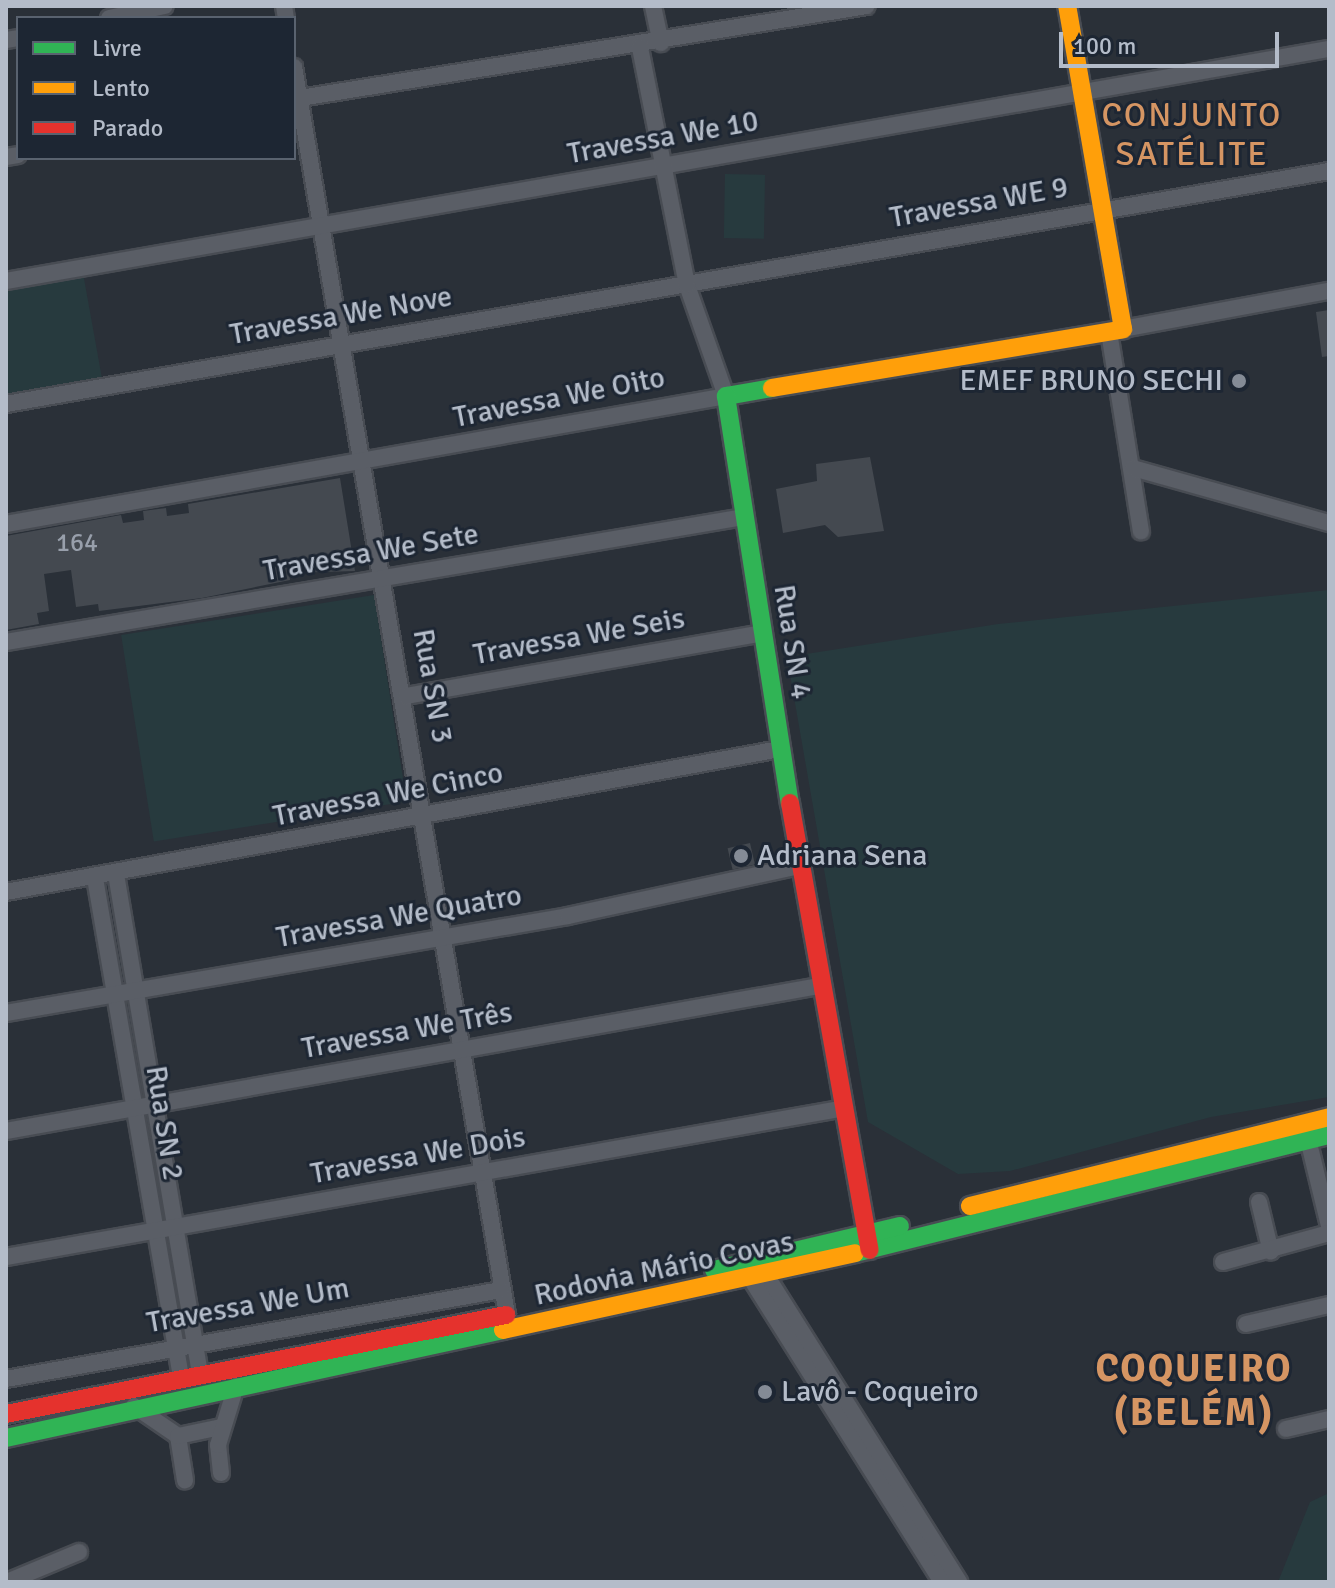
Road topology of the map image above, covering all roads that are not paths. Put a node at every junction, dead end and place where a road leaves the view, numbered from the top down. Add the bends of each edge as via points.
1 (165, 6) edge
2 (653, 6) edge
3 (867, 6) edge
4 (1067, 6) edge
5 (118, 16) edge
6 (661, 43) junction
7 (640, 47) junction
8 (1329, 49) edge
9 (1082, 92) junction
10 (296, 99) edge
11 (661, 167) junction
12 (1329, 171) edge
13 (1102, 209) junction
14 (322, 227) junction
15 (6, 281) edge
16 (687, 285) junction
17 (1329, 291) edge
18 (1116, 331) junction
19 (341, 343) junction
20 (726, 396) junction
21 (6, 404) edge
22 (361, 464) junction
23 (1133, 468) junction
24 (744, 517) junction
25 (1329, 523) edge
26 (6, 524) edge
27 (1141, 531) dead end
28 (383, 579) junction
29 (762, 633) junction
30 (6, 642) edge
31 (406, 696) junction
32 (780, 749) junction
33 (427, 813) junction
34 (799, 866) junction
35 (116, 874) junction
36 (95, 878) junction
37 (6, 892) edge
38 (438, 938) junction
39 (818, 986) junction
40 (137, 990) junction
41 (116, 995) junction
42 (6, 1013) edge
43 (460, 1050) junction
44 (155, 1104) junction
45 (132, 1108) junction
46 (839, 1109) junction
47 (1329, 1117) edge
48 (6, 1131) edge
49 (1329, 1135) edge
50 (1308, 1139) junction
51 (481, 1173) junction
52 (1259, 1202) dead end
53 (177, 1226) junction
54 (1329, 1226) edge
55 (154, 1231) junction
56 (1329, 1233) edge
57 (869, 1243) junction
58 (1271, 1252) junction
59 (6, 1257) edge
60 (1223, 1262) dead end
61 (759, 1277) junction
62 (501, 1290) junction
63 (1329, 1305) edge
64 (507, 1315) junction
65 (1246, 1324) dead end
66 (195, 1345) junction
67 (176, 1348) junction
68 (200, 1374) junction
69 (181, 1377) junction
70 (6, 1379) edge
71 (236, 1386) junction
72 (132, 1405) junction
73 (6, 1414) edge
74 (1329, 1419) edge
75 (221, 1427) junction
76 (1286, 1429) dead end
77 (856, 1434) junction
78 (178, 1436) junction
79 (6, 1438) edge
80 (221, 1473) dead end
81 (185, 1480) dead end
82 (79, 1552) dead end
83 (7, 1582) edge
84 (942, 1582) edge
85 (959, 1582) edge

1 - 5 street
2 - 6 street
3 - 6 street
4 - 9 main road
6 - 7 street
7 - 10 street
7 - 11 street, Rua SN 4
8 - 9 street, Travessa We 10
9 - 11 street, Travessa We 10
9 - 13 main road
10 - 14 street, Rua SN 3
11 - 14 street, Travessa We 10
11 - 16 street, Rua SN 4
12 - 13 street, Travessa WE 9
13 - 16 street, Travessa WE 9
13 - 18 main road
14 - 15 street, Travessa We 10
14 - 19 street, Rua SN 3
16 - 19 street, Travessa We Nove
16 - 20 street, Rua SN 4
17 - 18 street
18 - 20 main road, Travessa We Oito
18 - 23 street
19 - 21 street, Travessa We Nove
19 - 22 street, Rua SN 3
20 - 22 street, Travessa We Oito
20 - 24 main road, Rua SN 4
22 - 26 street, Travessa We Oito
22 - 28 street, Rua SN 3
23 - 25 street
23 - 27 street
24 - 28 street, Travessa We Sete
24 - 29 main road, Rua SN 4
28 - 30 street, Travessa We Sete
28 - 31 street, Rua SN 3
29 - 31 street, Travessa We Seis
29 - 32 main road, Rua SN 4
31 - 33 street, Rua SN 3
32 - 33 street, Travessa We Cinco
32 - 34 main road, Rua SN 4
33 - 35 street, Travessa We Cinco
33 - 38 street, Rua SN 3
34 - 38 street, Travessa We Quatro
34 - 39 main road, Rua SN 4
35 - 36 street, Travessa We Cinco
35 - 40 street, Rua SN 2
36 - 37 street, Travessa We Cinco
36 - 41 street, Rua SN 2
38 - 40 street, Travessa We Quatro
38 - 43 street, Rua SN 3
39 - 43 street, Travessa We Três
39 - 46 main road, Rua SN 4
40 - 41 street, Travessa We Quatro
40 - 44 street, Rua SN 2
41 - 42 street, Travessa We Quatro
41 - 45 street, Rua SN 2
43 - 44 street, Travessa We Três
43 - 51 street, Rua SN 3
44 - 45 street, Travessa We Três
44 - 53 street, Rua SN 2
45 - 48 street, Travessa We Três
45 - 55 street, Rua SN 2
46 - 51 street, Travessa We Dois
46 - 57 main road, Rua SN 4
47 - 57 main road, Rodovia Mário Covas via 1169,1152
49 - 50 main road, Rodovia Mário Covas
50 - 54 street
50 - 57 main road, Rodovia Mário Covas
51 - 53 street, Travessa We Dois
51 - 62 street, Rua SN 3
52 - 58 street
53 - 55 street, Travessa We Dois
53 - 66 street, Rua SN 2
55 - 59 street, Travessa We Dois
55 - 67 street, Rua SN 2
56 - 58 street
57 - 61 main road, Rodovia Mário Covas
57 - 64 main road, Rodovia Mário Covas
58 - 60 street
61 - 71 main road, Rodovia Mário Covas
61 - 77 street
62 - 64 street, Rua SN 3
62 - 66 street, Travessa We Um
63 - 65 street
64 - 68 main road, Rodovia Mário Covas
66 - 67 street, Travessa We Um
66 - 68 street, Rua SN 2
67 - 69 street, Rua SN 2
67 - 70 street, Travessa We Um
68 - 69 main road, Rodovia Mário Covas
69 - 73 main road, Rodovia Mário Covas
71 - 72 main road, Rodovia Mário Covas
71 - 75 street
72 - 78 street
72 - 79 main road, Rodovia Mário Covas
74 - 76 street
75 - 78 street
75 - 80 street
77 - 84 street
77 - 85 street
78 - 81 street
82 - 83 street

